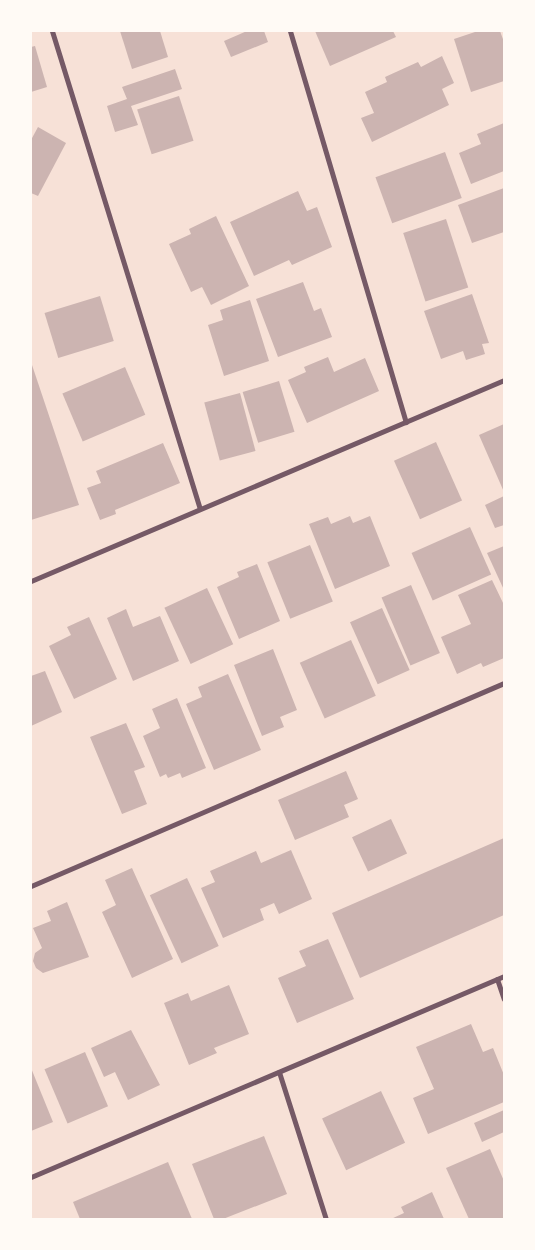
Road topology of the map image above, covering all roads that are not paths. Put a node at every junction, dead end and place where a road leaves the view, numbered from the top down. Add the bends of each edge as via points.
1 (52, 31) edge
2 (290, 31) edge
3 (504, 380) edge
4 (406, 422) junction
5 (200, 508) junction
6 (31, 581) edge
7 (504, 683) edge
8 (31, 886) edge
9 (504, 976) edge
10 (497, 979) junction
11 (504, 999) edge
12 (278, 1072) junction
13 (31, 1177) edge
14 (326, 1219) edge

1 - 5 street
2 - 4 street
3 - 4 street
4 - 5 street
5 - 6 street
7 - 8 street
9 - 10 street
10 - 11 street
10 - 12 street
12 - 13 street
12 - 14 street

